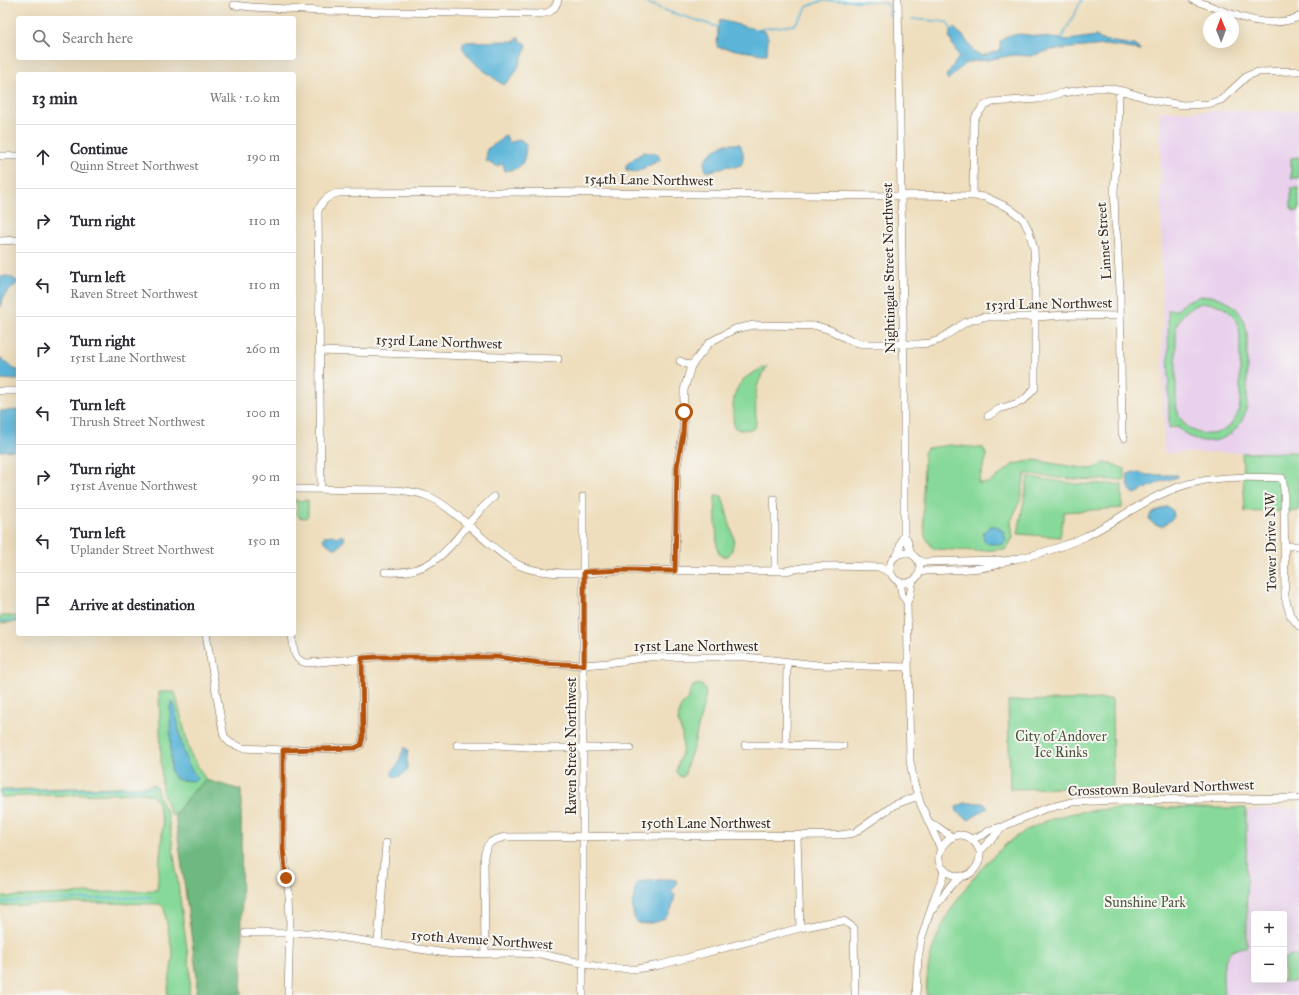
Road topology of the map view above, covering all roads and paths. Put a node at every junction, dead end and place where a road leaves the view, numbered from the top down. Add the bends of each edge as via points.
1 (558, 0) edge
2 (898, 0) edge
3 (1193, 0) edge
4 (234, 5) dead end
5 (1299, 17) edge
6 (1299, 71) edge
7 (1119, 91) junction
8 (0, 156) edge
9 (16, 156) edge
10 (901, 195) junction
11 (973, 196) junction
12 (16, 240) edge
13 (0, 241) edge
14 (1120, 316) junction
15 (1036, 317) junction
16 (903, 344) junction
17 (320, 351) junction
18 (558, 359) dead end
19 (680, 361) dead end
20 (691, 366) junction
21 (0, 391) edge
22 (16, 391) edge
23 (988, 416) dead end
24 (1124, 438) dead end
25 (296, 489) edge
26 (321, 489) junction
27 (494, 497) dead end
28 (583, 497) dead end
29 (774, 499) dead end
30 (467, 525) junction
31 (904, 536) junction
32 (1284, 546) junction
33 (1299, 546) edge
34 (898, 554) junction
35 (911, 554) junction
36 (918, 560) junction
37 (1005, 561) junction
38 (891, 562) junction
39 (879, 567) junction
40 (675, 571) junction
41 (775, 571) junction
42 (385, 572) dead end
43 (584, 572) junction
44 (920, 572) junction
45 (891, 573) junction
46 (913, 580) junction
47 (900, 582) junction
48 (907, 602) junction
49 (1299, 626) edge
50 (206, 636) edge
51 (292, 636) edge
52 (362, 658) junction
53 (786, 662) junction
54 (584, 665) junction
55 (908, 667) junction
56 (745, 745) dead end
57 (457, 746) dead end
58 (786, 746) junction
59 (843, 746) dead end
60 (630, 748) dead end
61 (584, 749) junction
62 (283, 750) junction
63 (918, 796) junction
64 (1299, 798) edge
65 (930, 823) junction
66 (1004, 826) junction
67 (797, 836) junction
68 (584, 837) junction
69 (953, 837) junction
70 (971, 839) junction
71 (386, 843) dead end
72 (941, 849) junction
73 (980, 851) junction
74 (944, 869) junction
75 (962, 876) junction
76 (931, 911) junction
77 (800, 928) junction
78 (245, 933) dead end
79 (290, 933) junction
80 (378, 943) junction
81 (485, 953) junction
82 (584, 964) junction
83 (288, 995) edge
84 (584, 995) edge
85 (855, 995) edge
86 (916, 995) edge

1 - 4 street via 553,11 549,13 348,12
2 - 10 street, Nightingale Street Northwest
3 - 5 street via 1249,20 1277,22
6 - 7 street via 1258,72 1247,76 1221,100 1208,104 1182,105
7 - 11 street via 1094,88 1039,99 992,102 984,106 974,121
7 - 14 street, Linnet Street via 1114,191
8 - 9 street
10 - 11 street, 154th Lane Northwest
10 - 16 street, Nightingale Street Northwest
10 - 17 street, 154th Lane Northwest via 358,192 330,195 320,204 318,211
11 - 15 street, 154th Lane Northwest via 986,197 1009,208 1023,219 1034,249
12 - 13 street
14 - 15 street, 153rd Lane Northwest
14 - 24 street, Linnet Street
15 - 16 street, 153rd Lane Northwest via 983,317 966,322 939,340 923,344
15 - 23 street, 154th Lane Northwest via 1035,388 1025,399
16 - 20 street, 153rd Lane Northwest via 862,344 817,326 754,326 735,329 710,342
16 - 31 street, Nightingale Street Northwest
17 - 18 street, 153rd Lane Northwest
17 - 26 street
19 - 20 street
20 - 40 street via 684,390 683,434 677,466
21 - 22 street
25 - 26 street
26 - 30 street via 408,491 431,498
27 - 30 street
28 - 43 street, Raven Street Northwest
29 - 41 street
30 - 42 street via 447,550 430,564 409,572
30 - 43 street via 520,566 536,571
31 - 34 street, Nightingale Street Northwest
31 - 35 street, Nightingale Street Northwest
32 - 33 street
32 - 37 street, Tower Drive NW via 1282,478 1217,479 1196,482 1150,499 1083,538 1046,552
32 - 49 street, Tower Drive NW via 1285,597 1290,615
34 - 35 street
34 - 38 street, Nightingale Street Northwest
35 - 36 street, Nightingale Street Northwest
36 - 37 street
36 - 44 street
37 - 44 street via 980,568
38 - 39 street
38 - 45 street
39 - 41 street via 821,566
39 - 45 street
40 - 41 street
40 - 43 street
43 - 54 street, Raven Street Northwest
44 - 46 street
45 - 47 street
46 - 47 street
46 - 48 street via 911,596
47 - 48 street via 902,595
48 - 55 street
50 - 62 street via 224,736 230,743 243,748
51 - 52 street, 151st Lane Northwest via 295,656 302,663
52 - 54 street, 151st Lane Northwest via 498,657
52 - 62 street via 361,745 355,748
53 - 54 street, 151st Lane Northwest via 746,658 649,657
53 - 55 street, 151st Lane Northwest
53 - 58 street
54 - 61 street, Raven Street Northwest
55 - 63 street via 910,761
56 - 58 street
57 - 61 street
58 - 59 street
60 - 61 street
61 - 68 street, Raven Street Northwest
62 - 79 street via 283,849 289,895
63 - 65 street
63 - 67 street, 150th Lane Northwest via 894,805 854,833
64 - 66 street, Crosstown Boulevard Northwest via 1086,801 1044,809
65 - 69 street
65 - 72 street
66 - 70 street, Crosstown Boulevard Northwest
66 - 73 street, Crosstown Boulevard Northwest
67 - 68 street, 150th Lane Northwest
67 - 77 street
68 - 81 street, 150th Lane Northwest via 505,837 494,839 487,846 484,857
68 - 82 street, Raven Street Northwest
69 - 70 street
69 - 72 street
70 - 73 street
71 - 80 street
72 - 74 street, Crosstown Boulevard Northwest via 939,857
73 - 75 street, Crosstown Boulevard Northwest via 979,864 975,870
74 - 75 street via 949,874
74 - 76 street, Crosstown Boulevard Northwest
75 - 76 street, Crosstown Boulevard Northwest via 952,884
76 - 86 street, Crosstown Boulevard Northwest via 920,949
77 - 82 street, 150th Avenue Northwest via 636,969
77 - 85 street, 150th Avenue Northwest via 844,921 854,928
78 - 79 street, 150th Avenue Northwest
79 - 80 street, 150th Avenue Northwest via 311,933
79 - 83 street
80 - 81 street, 150th Avenue Northwest via 453,954
81 - 82 street, 150th Avenue Northwest via 541,954
82 - 84 street, Raven Street Northwest

